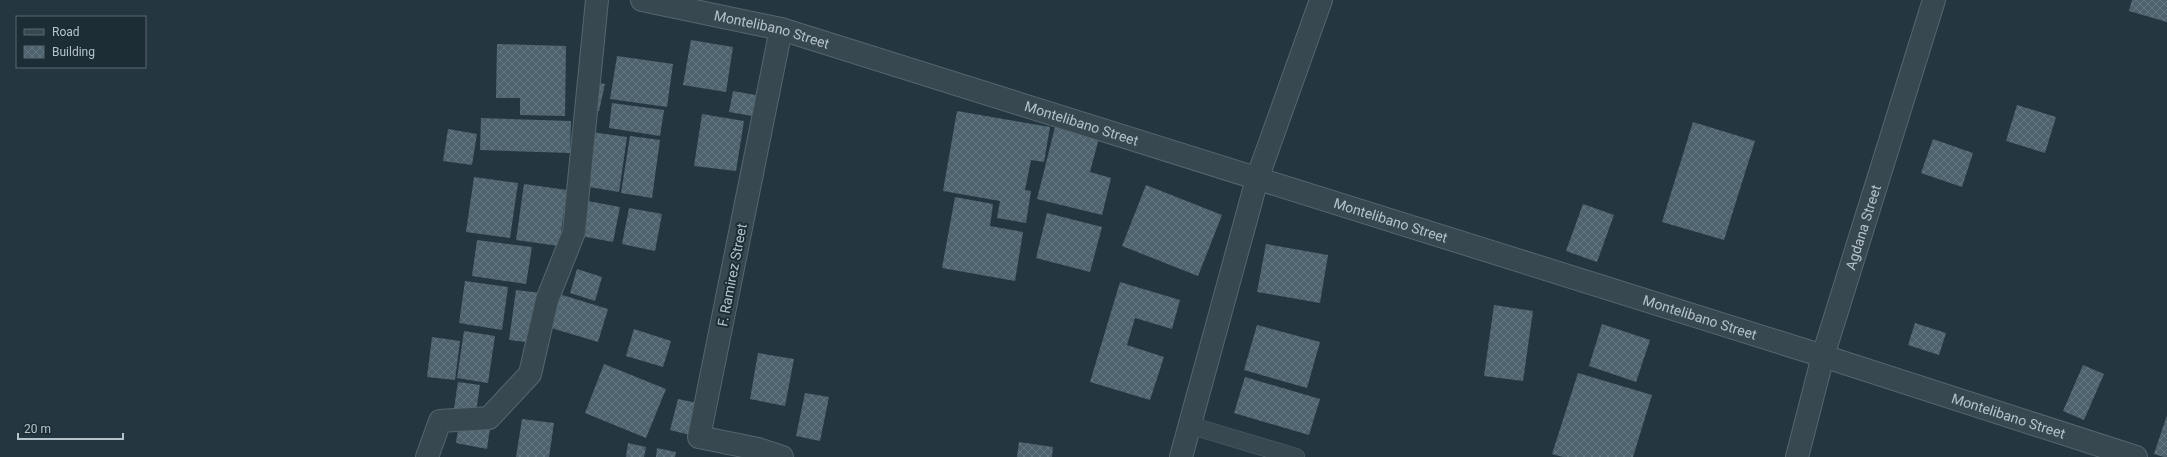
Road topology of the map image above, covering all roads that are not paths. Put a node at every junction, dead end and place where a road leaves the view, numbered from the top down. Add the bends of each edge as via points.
1 (597, 0) edge
2 (642, 0) edge
3 (1321, 0) edge
4 (1934, 0) edge
5 (781, 29) junction
6 (1257, 179) junction
7 (1823, 356) junction
8 (1189, 425) junction
9 (1263, 452) edge
10 (427, 457) edge
11 (782, 457) edge
12 (1181, 457) edge
13 (1296, 457) edge
14 (1797, 457) edge
15 (2136, 457) edge

1 - 10 street via 574,232 547,300 530,374 489,418 440,421
2 - 5 street, Montelibano Street
3 - 6 street
4 - 7 street, Agdana Street
5 - 6 street, Montelibano Street
5 - 11 street, F. Ramirez Street via 699,437 758,448
6 - 7 street, Montelibano Street
6 - 8 street
7 - 14 street, Agdana Street
7 - 15 street, Montelibano Street
8 - 9 lane
8 - 12 street
9 - 13 lane

